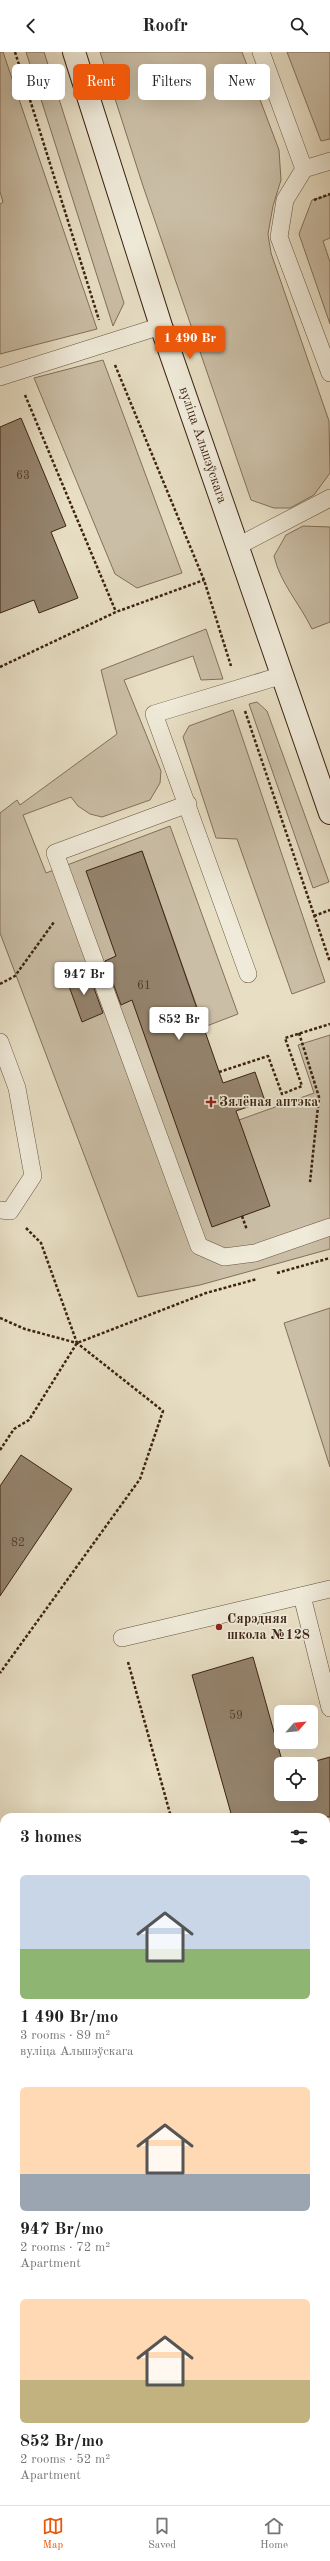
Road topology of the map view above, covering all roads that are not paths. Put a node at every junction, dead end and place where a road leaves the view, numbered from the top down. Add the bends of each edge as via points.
1 (74, 52) edge
2 (261, 52) edge
3 (330, 161) edge
4 (304, 169) junction
5 (161, 326) junction
6 (330, 373) edge
7 (8, 375) edge
8 (330, 498) edge
9 (238, 546) junction
10 (283, 675) junction
11 (188, 804) junction
12 (330, 813) edge
13 (248, 974) dead end
14 (0, 1042) edge
15 (5, 1210) edge
16 (330, 1227) edge
17 (330, 1589) edge
18 (302, 1596) junction
19 (122, 1638) road end
20 (330, 1708) edge

1 - 5 main road, вуліца Альшэўскага
2 - 4 lane
3 - 4 lane
4 - 6 lane via 285,200 279,237
5 - 7 lane
5 - 9 main road, вуліца Альшэўскага
8 - 9 lane
9 - 10 main road, вуліца Альшэўскага
10 - 11 lane via 154,714
10 - 12 main road, вуліца Альшэўскага
11 - 13 lane
11 - 16 lane via 56,853 199,1246 224,1257 255,1253
14 - 15 lane via 17,1088 33,1176
17 - 18 lane
18 - 19 lane
18 - 20 lane

